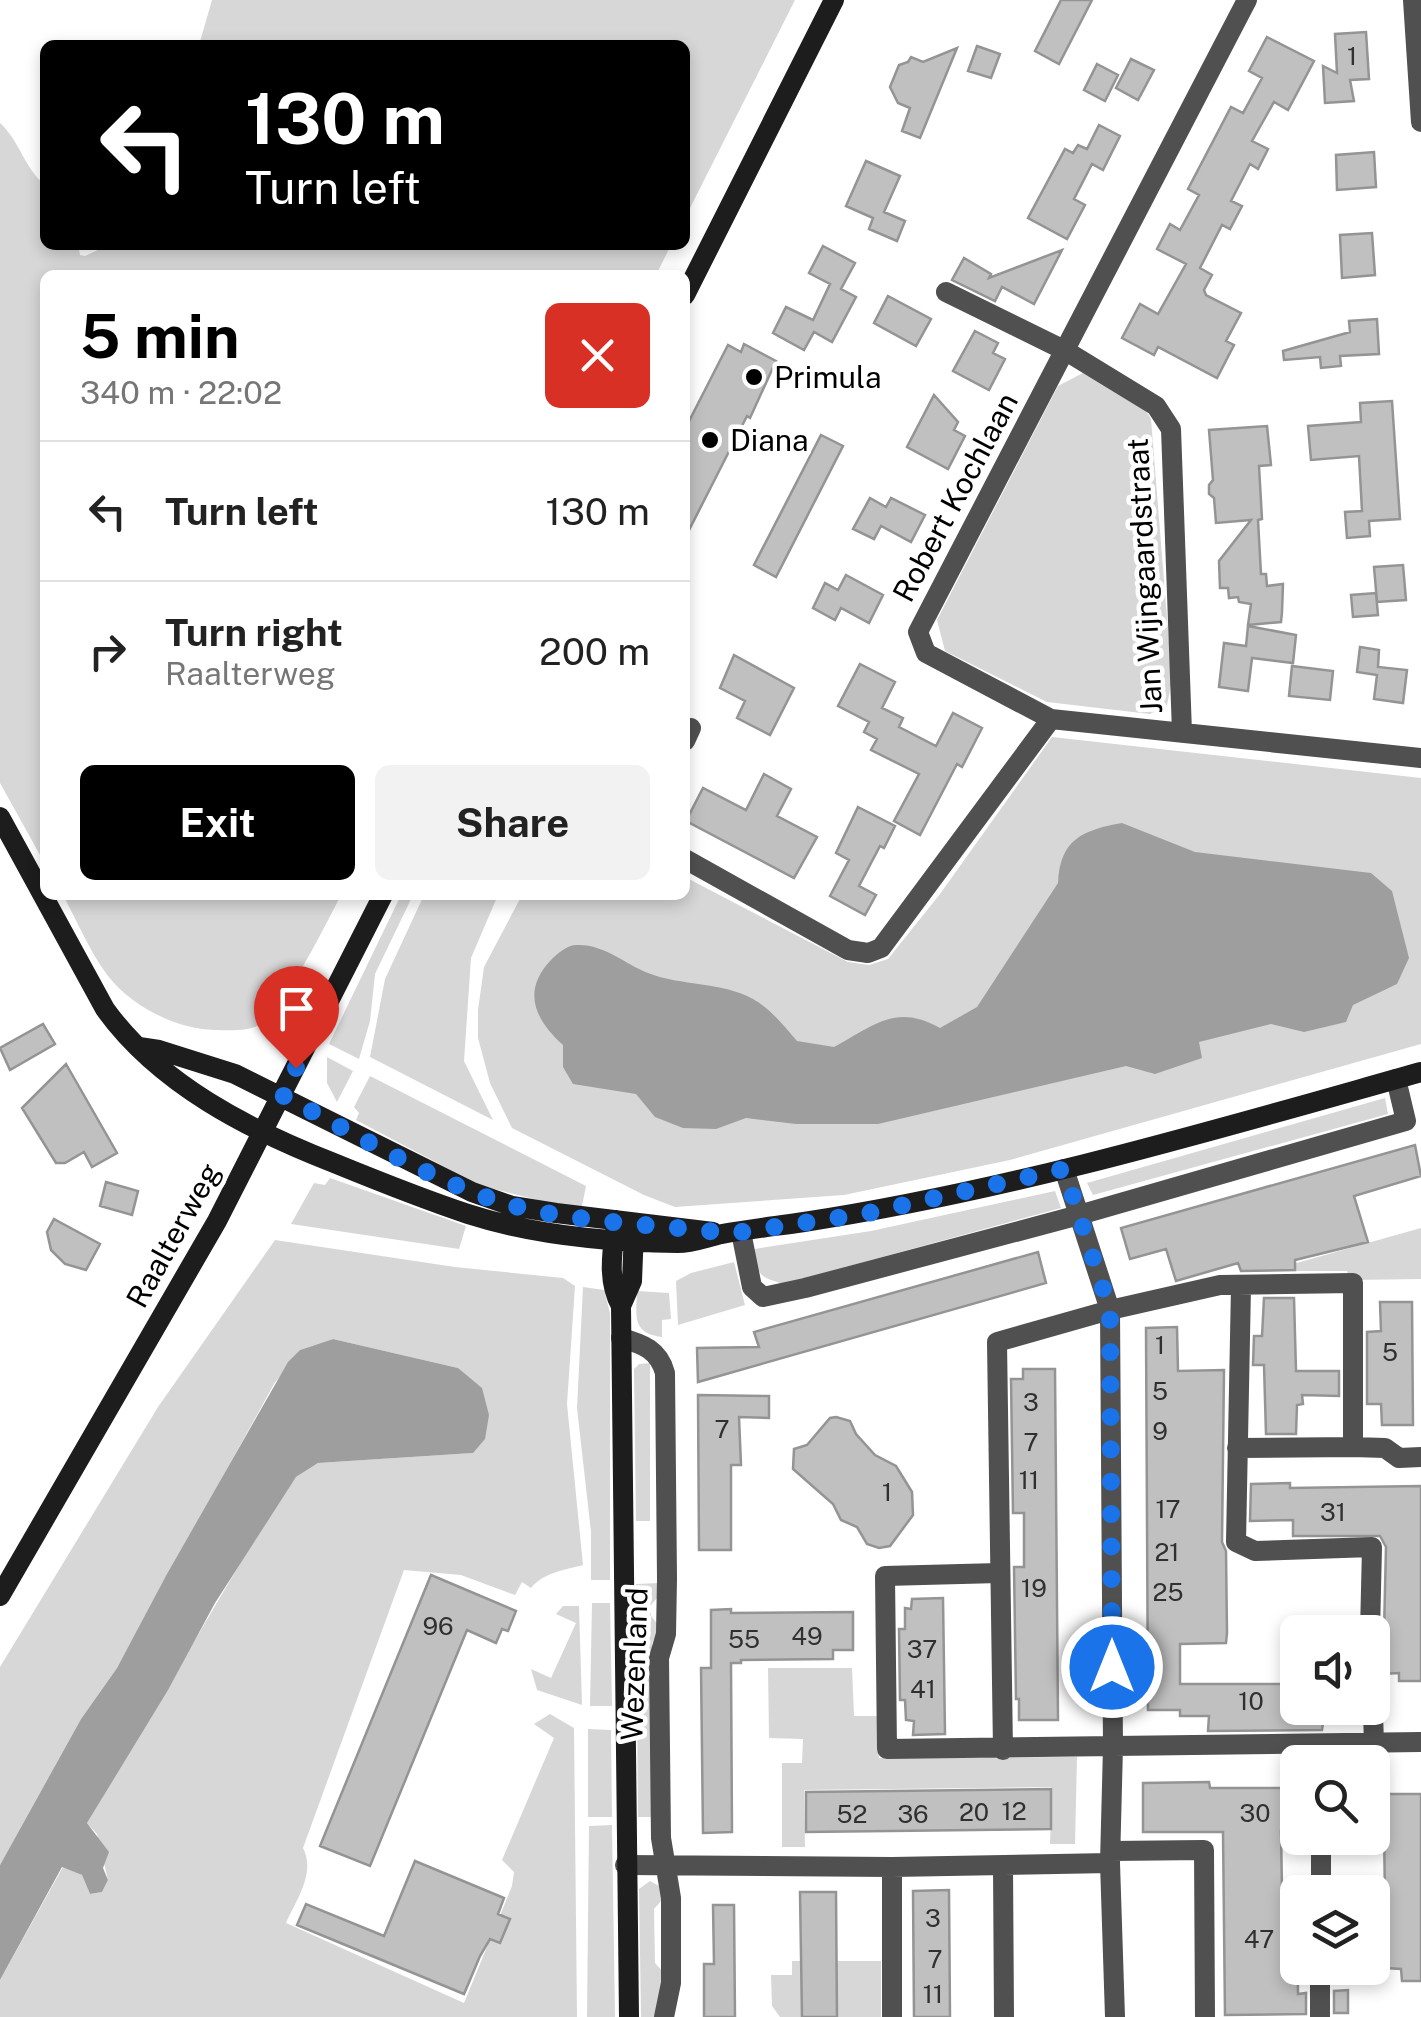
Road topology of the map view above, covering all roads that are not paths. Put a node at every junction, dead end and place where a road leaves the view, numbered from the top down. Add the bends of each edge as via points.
1 (834, 0) edge
2 (1247, 0) edge
3 (1413, 0) edge
4 (1421, 122) edge
5 (690, 285) edge
6 (946, 292) dead end
7 (1066, 351) junction
8 (1051, 719) junction
9 (1182, 732) junction
10 (1421, 758) edge
11 (3, 831) edge
12 (690, 861) edge
13 (40, 895) edge
14 (43, 900) edge
15 (380, 900) edge
16 (139, 1047) junction
17 (1421, 1072) edge
18 (1396, 1079) junction
19 (282, 1095) junction
20 (263, 1132) junction
21 (1064, 1169) junction
22 (1079, 1215) junction
23 (625, 1230) junction
24 (733, 1233) junction
25 (1240, 1286) junction
26 (1110, 1310) junction
27 (621, 1338) junction
28 (1237, 1448) junction
29 (1353, 1448) junction
30 (1421, 1457) edge
31 (999, 1573) junction
32 (0, 1596) edge
33 (1370, 1615) edge
34 (1373, 1725) edge
35 (1421, 1742) edge
36 (1374, 1743) junction
37 (1113, 1746) junction
38 (1003, 1750) junction
39 (1111, 1857) junction
40 (626, 1865) junction
41 (665, 1866) junction
42 (1003, 1866) junction
43 (892, 1867) junction
44 (1320, 1985) edge
45 (629, 2017) edge
46 (664, 2017) edge
47 (892, 2017) edge
48 (1004, 2017) edge
49 (1115, 2017) edge
50 (1205, 2017) edge
51 (1320, 2017) edge

1 - 5 street
2 - 7 street, Robert Kochlaan
3 - 4 street
6 - 7 street
7 - 8 street, Robert Kochlaan via 918,632 926,653
7 - 9 street, Jan Wijngaardstraat via 1156,406 1172,429
8 - 9 street
8 - 12 street via 880,948 868,953 848,950
9 - 10 street
11 - 13 street
14 - 16 street via 106,1008
15 - 19 street, Raalterweg
16 - 19 street
16 - 20 street via 203,1098
17 - 18 street
18 - 21 street
18 - 22 street via 1406,1121
19 - 20 street, Raalterweg
19 - 23 street via 472,1192
20 - 23 street via 471,1215 522,1227
20 - 32 street, Raalterweg
21 - 22 street
21 - 24 street via 864,1214
22 - 24 street via 763,1296 752,1287
22 - 26 street
23 - 24 street
23 - 27 street, Wezenland via 632,1281 621,1306
25 - 26 street
25 - 28 street
25 - 29 street via 1353,1283
26 - 31 street via 996,1342
26 - 37 street
27 - 40 street, Wezenland
27 - 41 street, Wezenland via 662,1358 665,1374 666,1634 659,1658
28 - 29 street
28 - 33 street via 1236,1542 1255,1551 1372,1546
29 - 30 street
31 - 38 street
31 - 38 street via 885,1576 887,1749
34 - 36 street
35 - 36 street
36 - 37 street
37 - 38 street
37 - 39 street
39 - 42 street
39 - 49 street
39 - 50 street via 1204,1850
40 - 41 street
40 - 45 street, Wezenland
41 - 43 street
41 - 46 street, Wezenland via 671,1983
42 - 43 street
42 - 48 street
43 - 47 street
44 - 51 street

